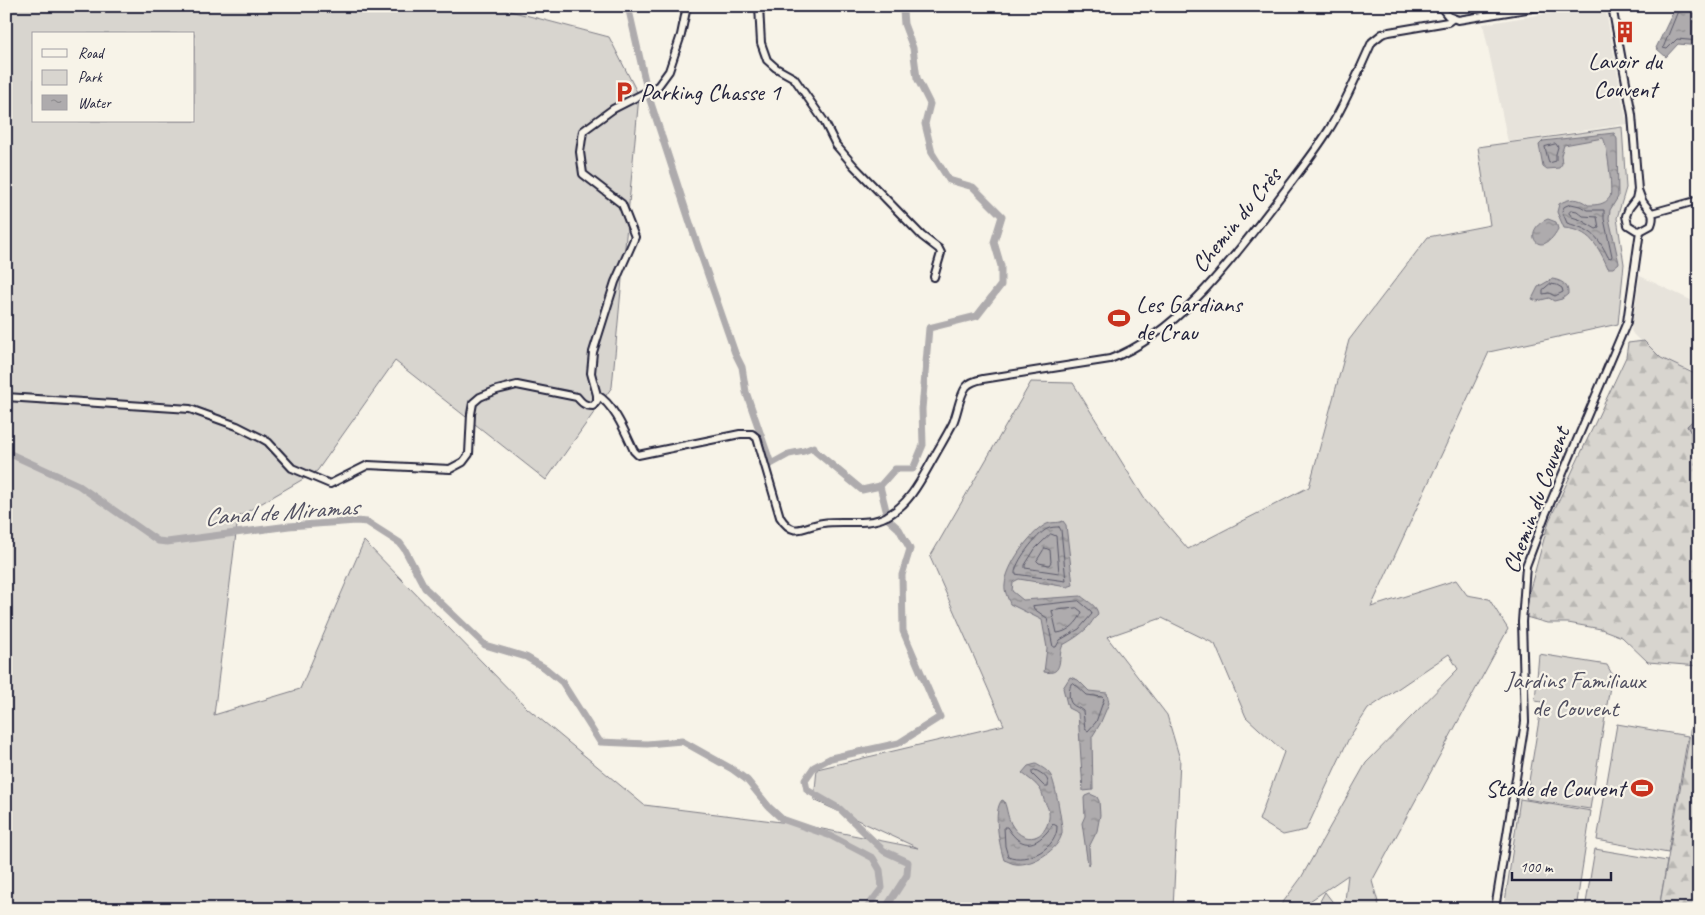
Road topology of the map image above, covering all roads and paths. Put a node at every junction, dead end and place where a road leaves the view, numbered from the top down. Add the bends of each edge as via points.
1 (687, 6) edge
2 (759, 6) edge
3 (1440, 6) edge
4 (1545, 6) edge
5 (1612, 6) edge
6 (1452, 18) junction
7 (1638, 190) junction
8 (1699, 200) edge
9 (1633, 205) junction
10 (1646, 205) junction
11 (1652, 213) junction
12 (1640, 230) junction
13 (934, 277) dead end
14 (597, 395) junction
15 (6, 397) edge
16 (1494, 909) edge

1 - 14 street via 669,71 658,86 613,109 583,131 580,152 583,174 622,204 636,237 615,282 593,352 591,373
2 - 13 street via 761,43 767,60 794,78 824,121 836,145 915,229 939,249 941,253
3 - 6 street
4 - 6 street via 1458,20
5 - 7 street via 1632,115
6 - 14 street, Chemin du Crès via 1448,22 1382,34 1372,42 1329,129 1290,183 1232,258 1184,311 1146,342 1110,358 972,382 966,388 953,423 914,492 887,517 822,524 800,530 786,526 780,517 757,438 752,434 638,455 617,417
7 - 9 street
7 - 10 street
8 - 11 street
9 - 10 street
9 - 12 street via 1627,212 1626,221 1632,228
10 - 11 street
11 - 12 street, Chemin du Couvent via 1651,225
12 - 16 street, Chemin du Couvent via 1627,322 1526,566 1522,622 1524,722
14 - 15 street via 597,402 587,406 577,397 517,385 497,390 473,403 469,454 463,462 450,469 368,465 330,484 292,468 261,438 190,409

